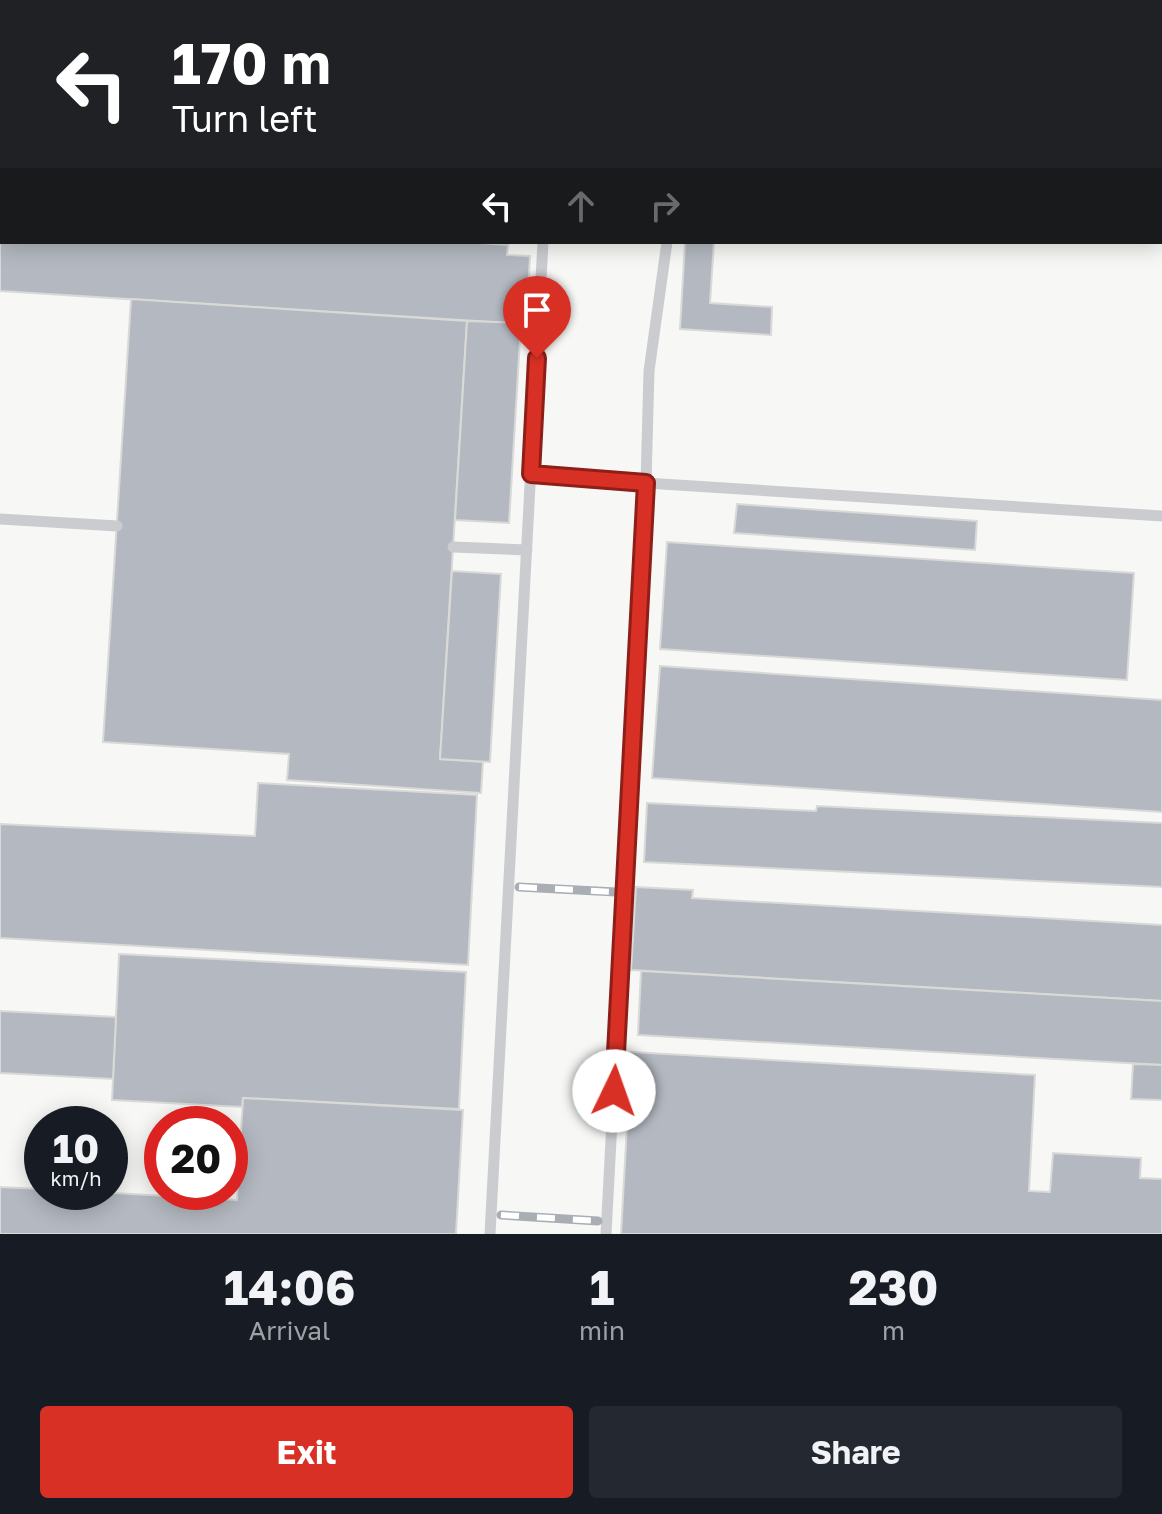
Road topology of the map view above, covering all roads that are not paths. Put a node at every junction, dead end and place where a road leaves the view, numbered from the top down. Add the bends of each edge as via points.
1 (543, 244) edge
2 (667, 244) edge
3 (531, 474) junction
4 (646, 483) junction
5 (1162, 516) edge
6 (0, 519) edge
7 (117, 526) dead end
8 (453, 547) dead end
9 (527, 550) junction
10 (490, 1234) edge
11 (606, 1234) edge

1 - 3 lane
2 - 4 lane via 649,371
3 - 4 lane
3 - 9 lane
4 - 5 lane
4 - 11 lane
6 - 7 lane
8 - 9 lane
9 - 10 lane

